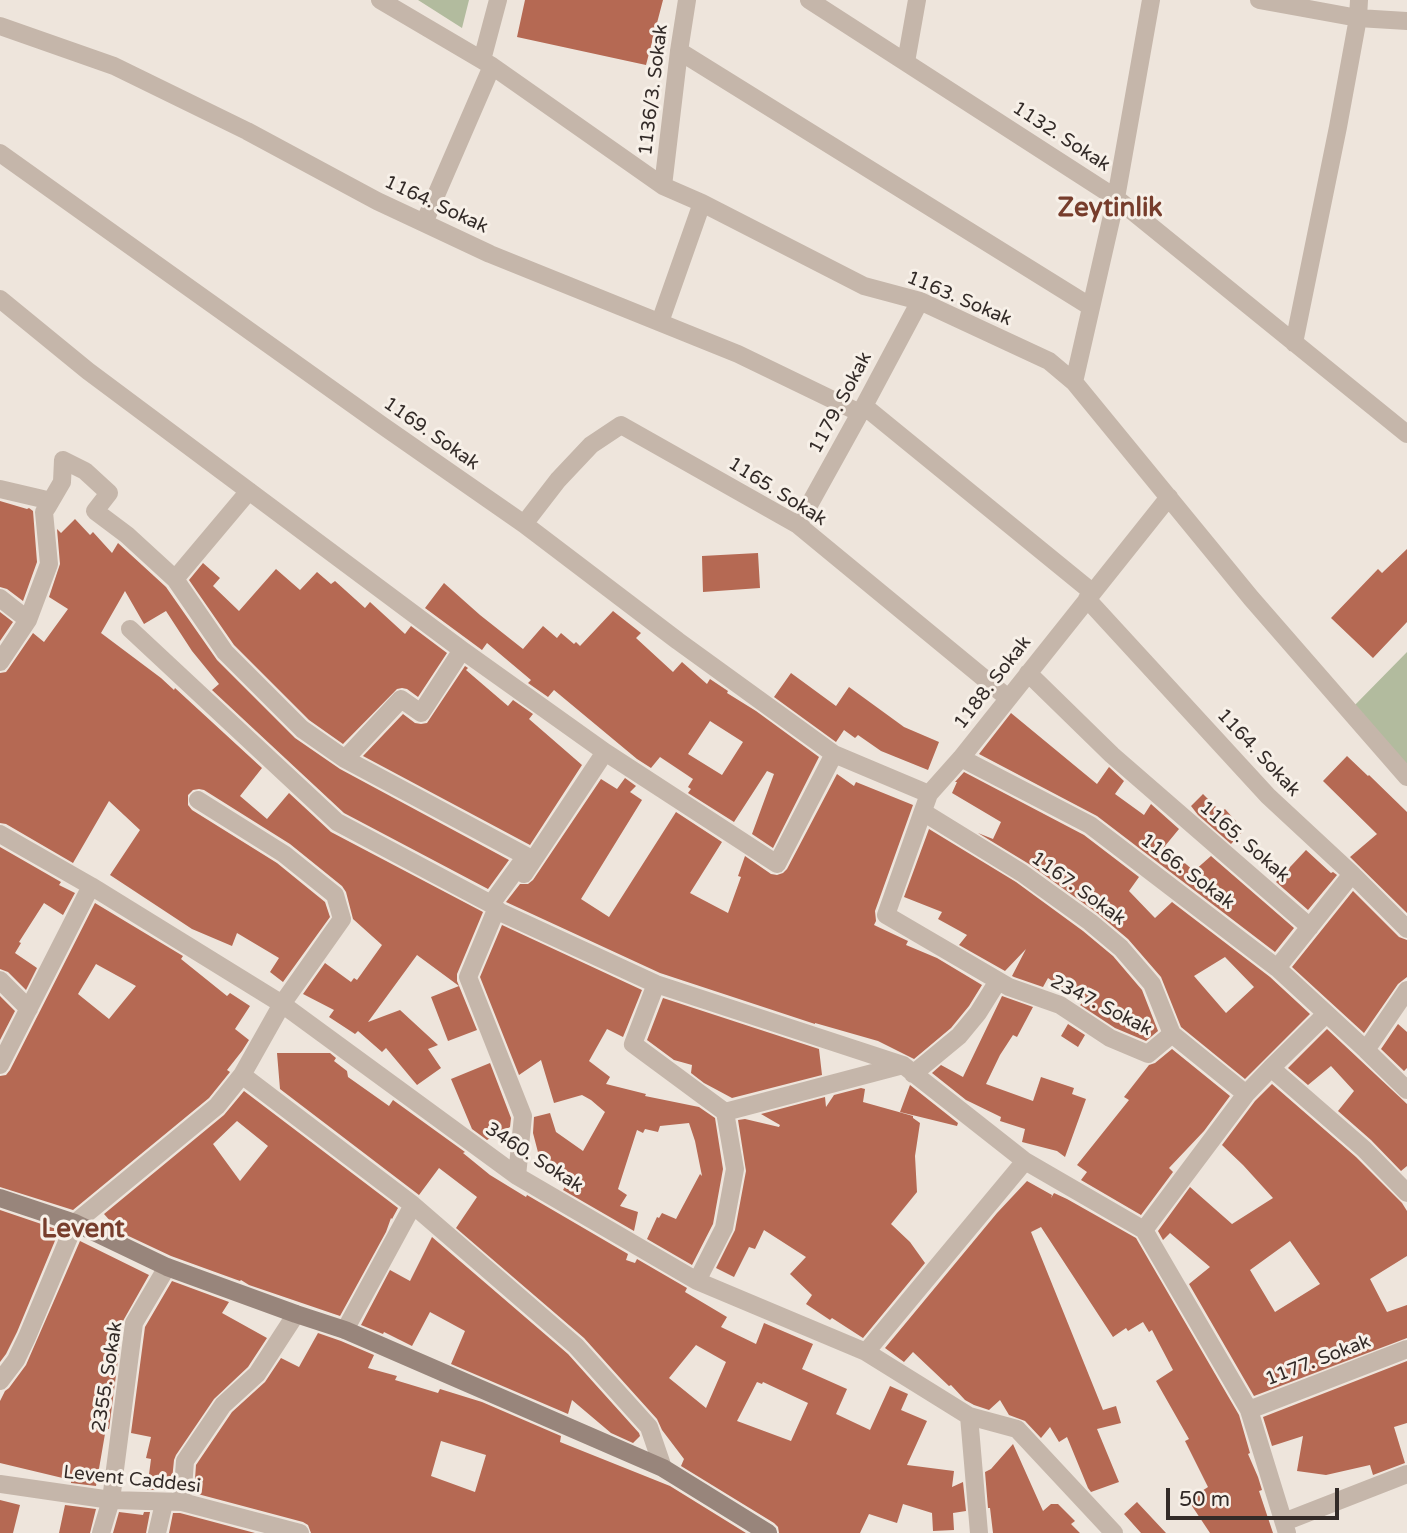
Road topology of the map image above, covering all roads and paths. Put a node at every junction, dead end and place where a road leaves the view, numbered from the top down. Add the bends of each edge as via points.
1 (380, 0) edge
2 (498, 0) edge
3 (687, 0) edge
4 (809, 0) edge
5 (917, 0) edge
6 (1151, 0) edge
7 (1259, 0) edge
8 (1358, 9) edge
9 (1407, 21) edge
10 (0, 26) edge
11 (679, 51) junction
12 (906, 62) junction
13 (487, 63) junction
14 (0, 153) edge
15 (663, 186) junction
16 (1116, 198) junction
17 (702, 203) junction
18 (424, 223) junction
19 (0, 299) edge
20 (920, 300) junction
21 (1091, 307) junction
22 (660, 322) junction
23 (1294, 343) junction
24 (1074, 382) junction
25 (862, 409) junction
26 (1407, 434) edge
27 (0, 489) edge
28 (249, 491) junction
29 (1169, 497) junction
30 (48, 506) junction
31 (524, 524) junction
32 (798, 525) junction
33 (175, 579) junction
34 (1090, 595) junction
35 (0, 598) edge
36 (28, 620) junction
37 (131, 629) dead end
38 (462, 650) junction
39 (0, 662) edge
40 (1028, 673) junction
41 (1008, 698) junction
42 (604, 752) junction
43 (834, 754) junction
44 (961, 758) junction
45 (345, 759) junction
46 (1407, 777) edge
47 (929, 794) junction
48 (198, 800) dead end
49 (923, 812) junction
50 (0, 834) edge
51 (1352, 874) junction
52 (92, 886) junction
53 (496, 909) junction
54 (886, 915) joint
55 (1310, 928) junction
56 (1407, 929) edge
57 (1277, 968) junction
58 (0, 980) edge
59 (998, 981) junction
60 (656, 984) junction
61 (1407, 990) edge
62 (282, 1004) junction
63 (29, 1009) junction
64 (1326, 1014) junction
65 (1172, 1034) junction
66 (1366, 1050) junction
67 (0, 1065) edge
68 (1270, 1068) junction
69 (908, 1070) junction
70 (242, 1075) junction
71 (1407, 1090) edge
72 (1246, 1094) junction
73 (725, 1112) junction
74 (1025, 1161) junction
75 (517, 1176) junction
76 (1407, 1193) edge
77 (0, 1198) edge
78 (413, 1205) junction
79 (75, 1223) junction
80 (1144, 1230) junction
81 (167, 1267) junction
82 (697, 1281) junction
83 (296, 1314) junction
84 (345, 1330) junction
85 (866, 1352) junction
86 (1406, 1355) edge
87 (0, 1381) edge
88 (1248, 1410) junction
89 (969, 1416) junction
90 (663, 1468) junction
91 (1407, 1474) edge
92 (0, 1484) edge
93 (111, 1500) junction
94 (173, 1502) junction
95 (1285, 1527) edge
96 (101, 1533) edge
97 (157, 1533) edge
98 (300, 1533) edge
99 (768, 1533) edge
100 (979, 1533) edge
101 (1114, 1533) edge

1 - 13 street, 1163. Sokak
2 - 13 street
3 - 11 street, 1136/3. Sokak
4 - 12 street, 1132. Sokak
5 - 12 street
6 - 16 street
7 - 8 street
8 - 9 street
8 - 23 street
10 - 18 street, 1164. Sokak via 114,66
11 - 15 street, 1136/3. Sokak
11 - 21 street
12 - 16 street, 1132. Sokak
13 - 15 street, 1163. Sokak
13 - 18 street
14 - 31 street, 1169. Sokak
15 - 17 street, 1163. Sokak
16 - 21 street
16 - 23 street, 1132. Sokak
17 - 20 street, 1163. Sokak via 864,286
17 - 22 street
18 - 22 street, 1164. Sokak
19 - 28 street
20 - 24 street, 1163. Sokak via 1049,361
20 - 25 street, 1179. Sokak
21 - 24 street
22 - 25 street, 1164. Sokak
23 - 26 street, 1132. Sokak
24 - 29 street, 1163. Sokak
25 - 32 street, 1179. Sokak
25 - 34 street, 1164. Sokak
27 - 30 street via 47,500
28 - 33 street
28 - 38 street
29 - 34 street, 1188. Sokak
29 - 46 street, 1163. Sokak
30 - 33 street via 62,482 63,460 85,471 109,493 95,511
30 - 36 street via 44,512 49,564
31 - 32 street, 1165. Sokak via 591,444 621,425
31 - 43 street, 1169. Sokak
32 - 41 street, 1165. Sokak
33 - 45 street via 225,652 302,729
34 - 40 street, 1188. Sokak
34 - 51 street, 1164. Sokak via 1268,796
35 - 36 street
36 - 39 street
37 - 53 street via 337,822
38 - 42 street
38 - 45 street via 421,713 401,699
40 - 41 street, 1188. Sokak
40 - 55 street, 1165. Sokak via 1112,755
41 - 44 street, 1188. Sokak
42 - 43 street via 777,864
42 - 53 street
43 - 47 street, 1169. Sokak
44 - 47 street, 1188. Sokak
44 - 57 street, 1166. Sokak via 1090,825
45 - 53 street via 526,856
47 - 49 street, 1188. Sokak
48 - 62 street via 284,853 335,895 342,919
49 - 54 street, 1188. Sokak
49 - 65 street, 1167. Sokak via 1022,873 1121,948 1152,984
50 - 52 street, 3460. Sokak
51 - 55 street
51 - 56 street, 1164. Sokak
52 - 62 street, 3460. Sokak
52 - 63 street
53 - 60 street
53 - 75 street via 468,977 523,1116
54 - 59 street, 2347. Sokak
55 - 57 street
57 - 64 street, 1166. Sokak
58 - 63 street
59 - 65 street, 2347. Sokak via 1060,1005 1110,1038 1148,1054
59 - 69 street via 959,1036 939,1054
60 - 69 street
60 - 73 street via 633,1044
61 - 66 street
62 - 70 street
62 - 75 street, 3460. Sokak
63 - 67 street
64 - 66 street, 1166. Sokak
64 - 68 street
65 - 72 street, 2347. Sokak
66 - 71 street, 1166. Sokak
68 - 72 street
68 - 76 street via 1364,1149
69 - 73 street
69 - 74 street
70 - 78 street
70 - 79 street via 217,1106
72 - 80 street
73 - 82 street via 735,1169 724,1228
74 - 80 street
74 - 85 street
75 - 82 street, 3460. Sokak
77 - 79 street
78 - 84 street
78 - 90 street via 576,1346 649,1427
79 - 81 street
79 - 87 street via 27,1338
80 - 88 street
81 - 83 street
81 - 93 street, 2355. Sokak via 134,1323
82 - 85 street, 3460. Sokak
83 - 84 street
83 - 94 street via 257,1374 223,1405 185,1461
84 - 90 street
85 - 89 street, 3460. Sokak
86 - 88 street, 1177. Sokak
88 - 95 street
89 - 100 street
89 - 101 street, 3460. Sokak via 1017,1429
90 - 99 street
91 - 95 street
92 - 93 street, Levent Caddesi
93 - 94 street, Levent Caddesi
93 - 96 street, 2355. Sokak
94 - 97 street
94 - 98 street, Levent Caddesi

